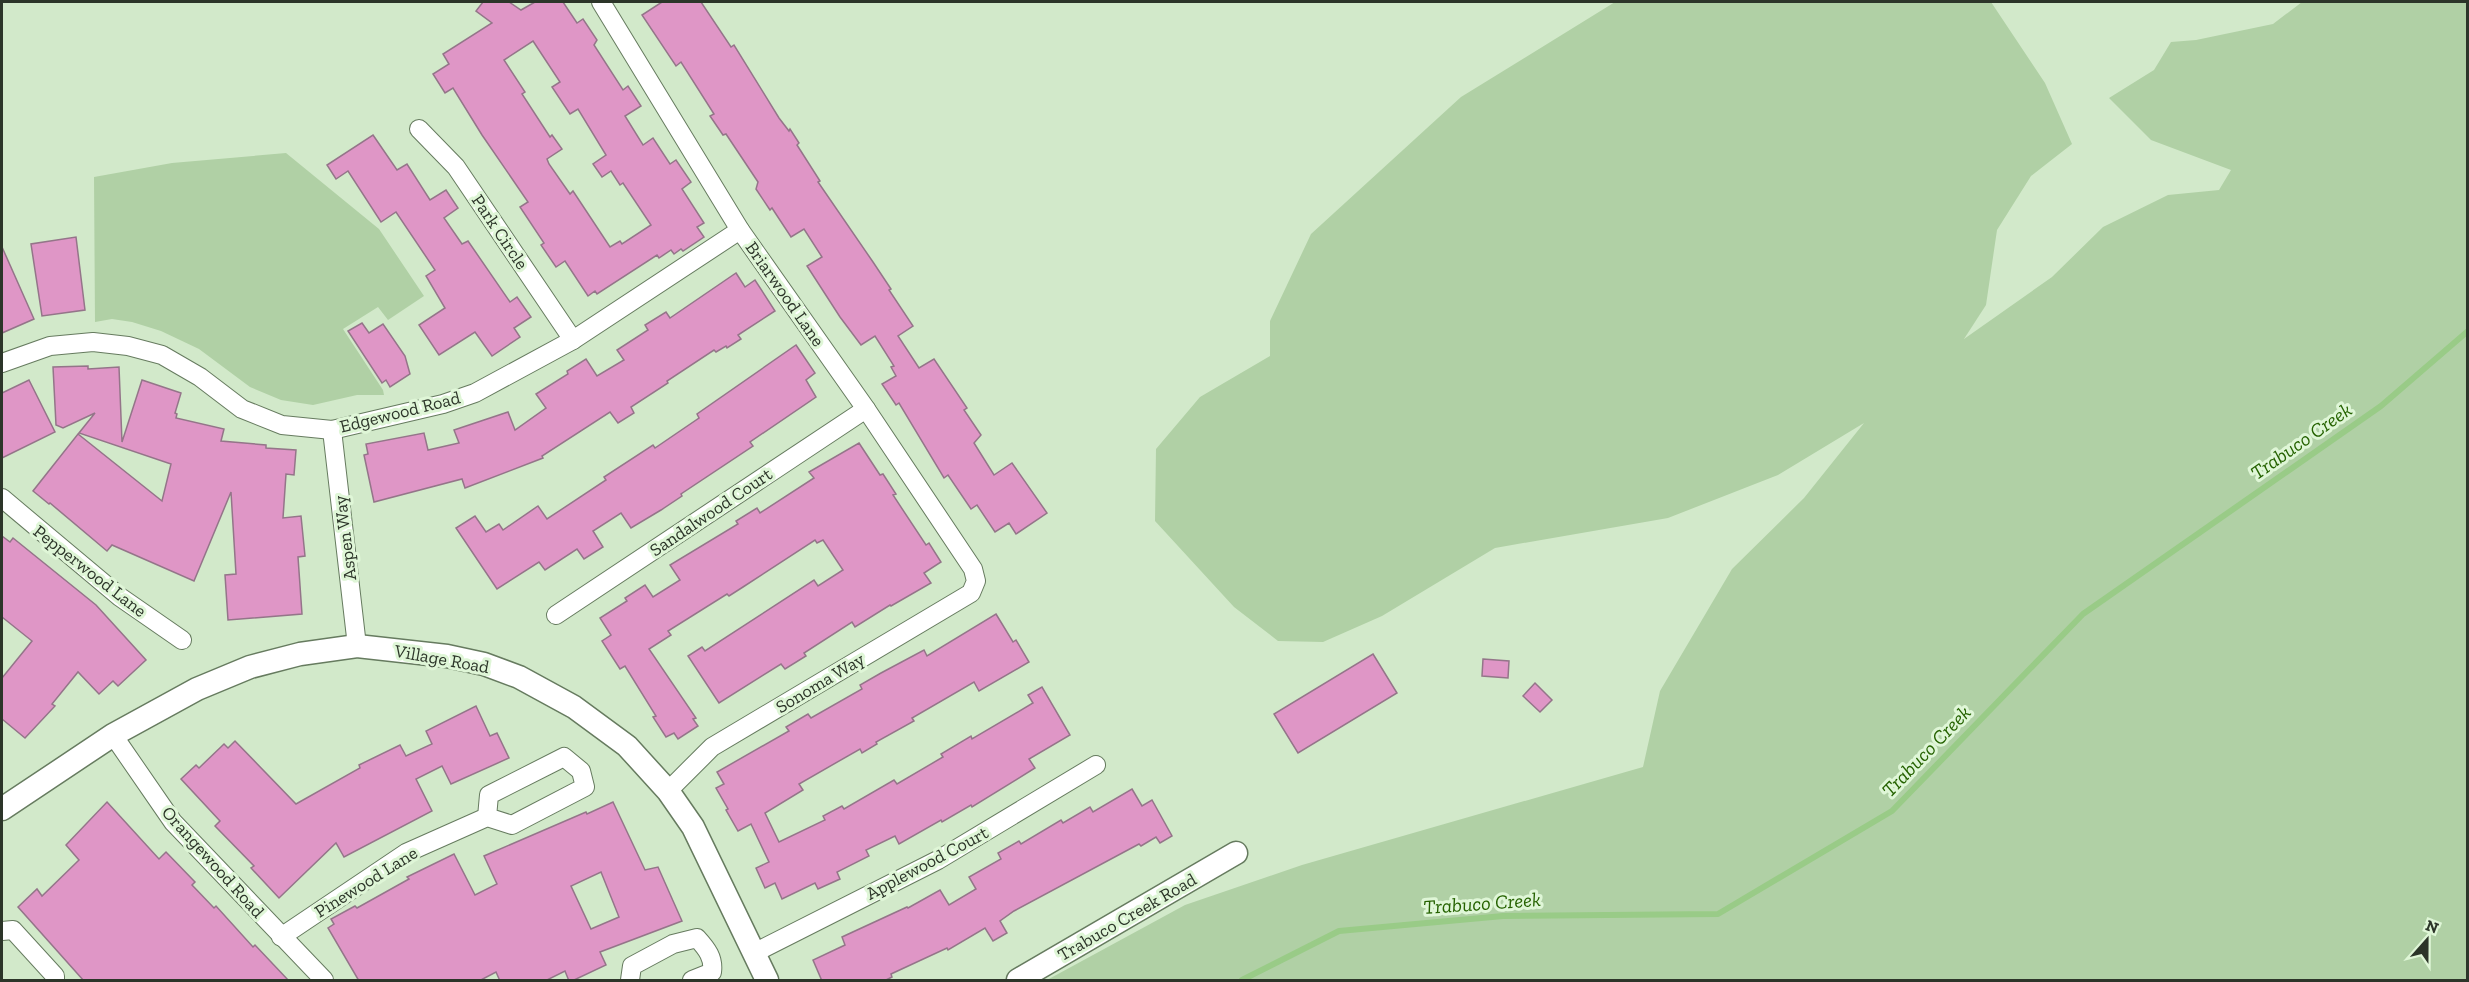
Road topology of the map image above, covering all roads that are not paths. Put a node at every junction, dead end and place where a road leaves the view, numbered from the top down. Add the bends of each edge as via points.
1 (602, 2) edge
2 (419, 129) dead end
3 (740, 230) junction
4 (573, 340) junction
5 (2, 363) edge
6 (866, 409) junction
7 (332, 430) junction
8 (2, 498) edge
9 (976, 581) joint
10 (556, 615) dead end
11 (182, 640) dead end
12 (357, 646) junction
13 (113, 735) junction
14 (1096, 765) dead end
15 (668, 791) junction
16 (2, 809) edge
17 (487, 817) junction
18 (1236, 853) dead end
19 (2, 931) edge
20 (281, 937) junction
21 (754, 953) junction
22 (56, 981) edge
23 (324, 981) edge
24 (630, 981) edge
25 (692, 981) edge
26 (767, 981) edge
27 (1018, 981) edge

1 - 3 street, Briarwood Lane
2 - 4 street, Park Circle via 456,167
3 - 4 street, Edgewood Road
3 - 6 street, Briarwood Lane
4 - 7 street, Edgewood Road via 475,393
5 - 7 street, Edgewood Road via 50,346 93,342 128,346 162,356 200,377 242,409 282,425
6 - 9 street, Briarwood Lane via 973,569
6 - 10 street, Sandalwood Court
7 - 12 street, Aspen Way
8 - 11 street, Pepperwood Lane via 120,597
9 - 15 street, Sonoma Way via 971,593 712,747
12 - 13 street, Village Road via 300,654 250,667 197,689
12 - 15 street, Village Road via 447,656 519,677 574,707 627,746
13 - 16 street, Village Road
13 - 20 street, Orangewood Road via 173,822
14 - 21 street, Applewood Court via 938,860
15 - 21 street, Village Road via 693,827
17 - 17 street via 489,795 543,767 564,757 581,771 585,787 512,825
17 - 20 street, Pinewood Lane via 406,853
18 - 27 street, Trabuco Creek Road
19 - 22 street via 13,930
20 - 23 street, Orangewood Road
21 - 26 street, Village Road
24 - 25 street via 632,966 673,944 698,938 713,962 712,972

